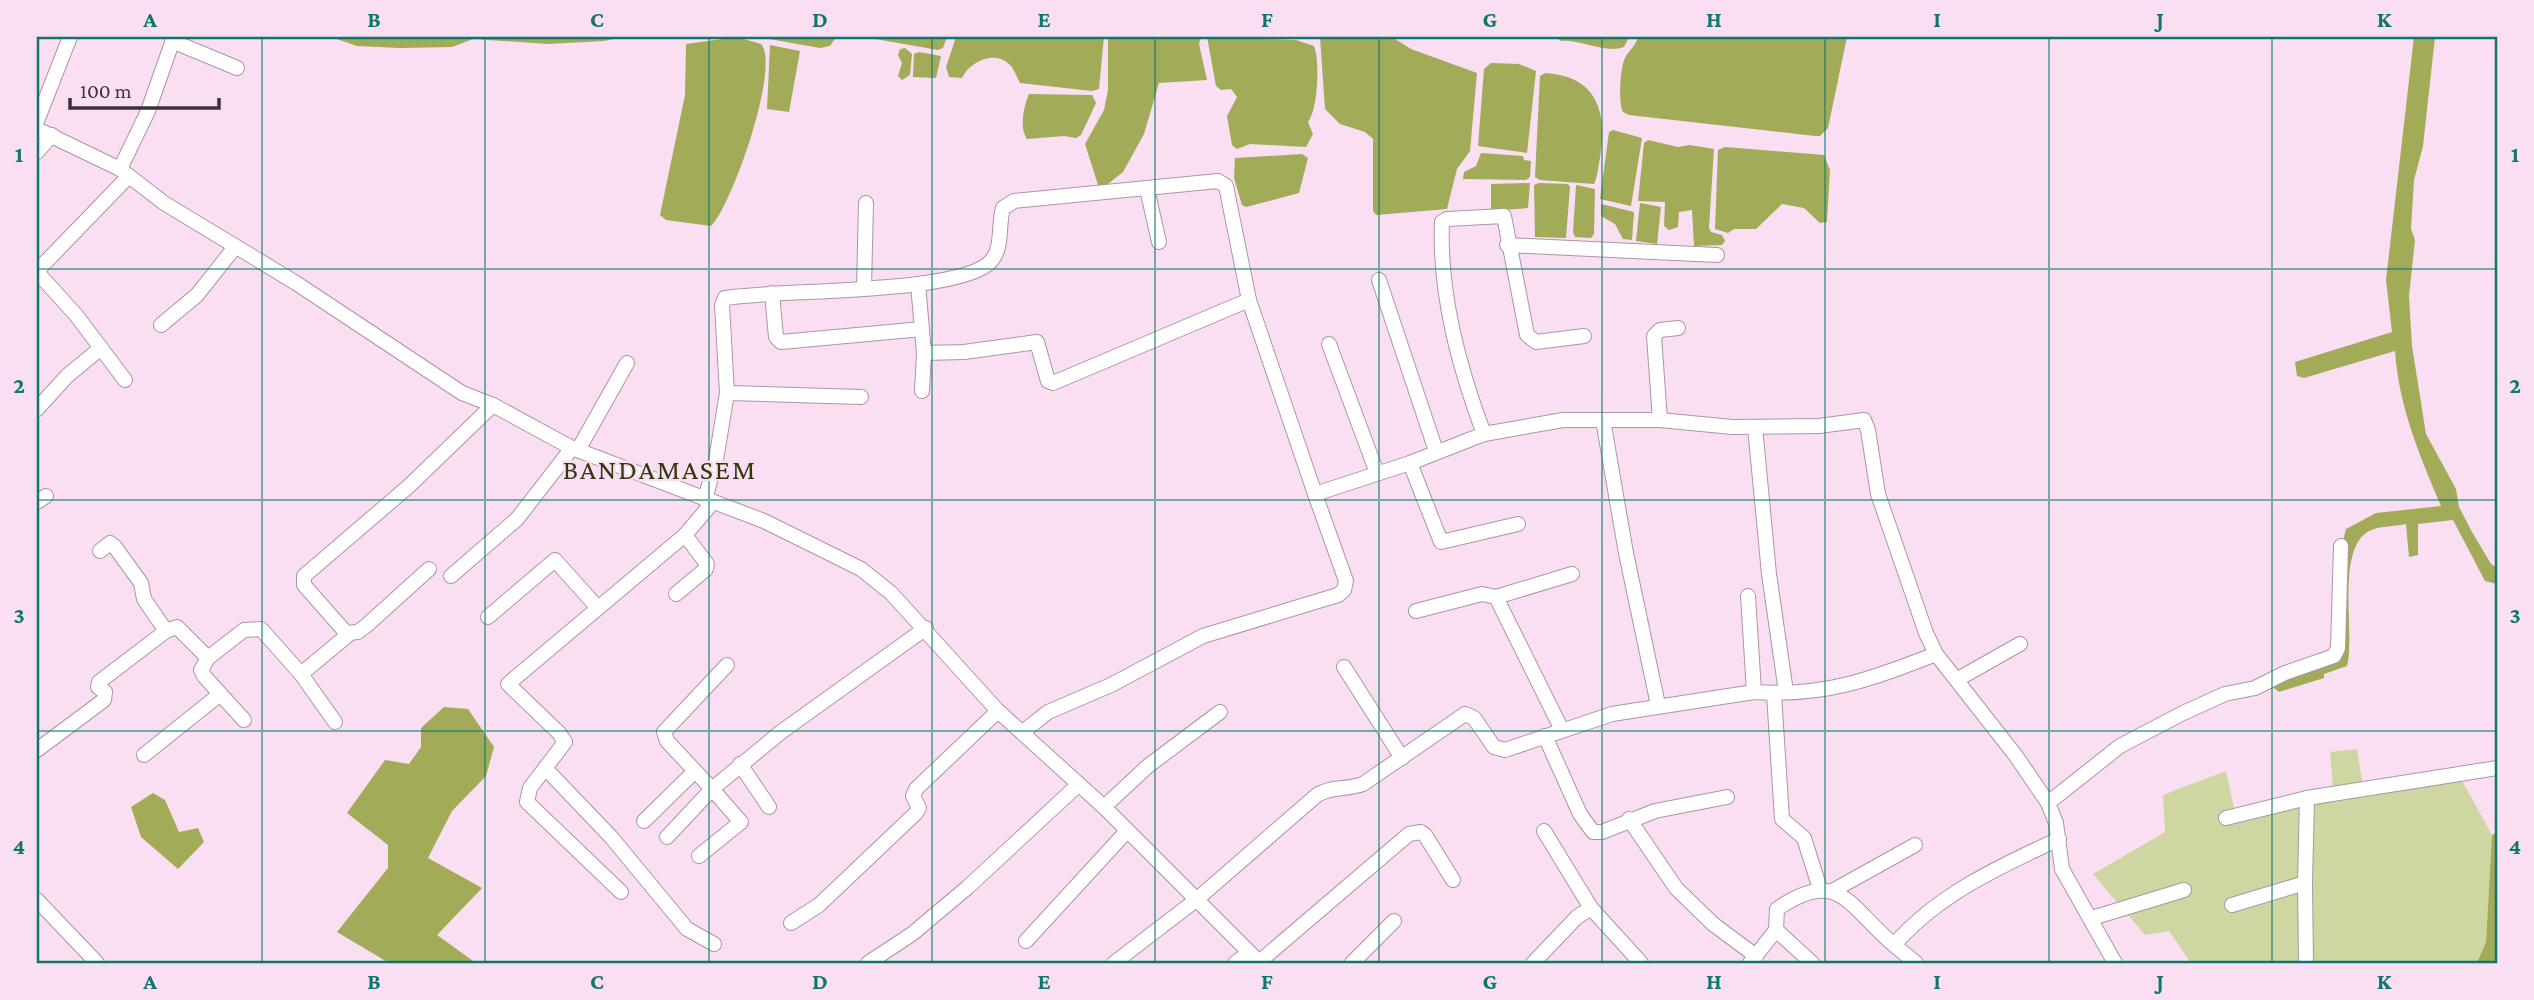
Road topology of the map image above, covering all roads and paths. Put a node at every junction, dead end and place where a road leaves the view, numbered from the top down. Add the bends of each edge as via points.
1 (70, 37) edge
2 (173, 39) edge
3 (237, 68) dead end
4 (37, 121) edge
5 (37, 129) edge
6 (52, 135) junction
7 (37, 152) edge
8 (124, 173) junction
9 (1147, 189) junction
10 (866, 202) dead end
11 (1159, 242) dead end
12 (1507, 244) junction
13 (235, 247) junction
14 (1717, 255) dead end
15 (37, 271) edge
16 (1379, 280) dead end
17 (918, 284) junction
18 (864, 288) junction
19 (772, 293) junction
20 (1249, 300) junction
21 (161, 326) dead end
22 (922, 328) junction
23 (1678, 328) dead end
24 (1584, 336) dead end
25 (1329, 344) dead end
26 (101, 348) junction
27 (924, 353) junction
28 (627, 363) dead end
29 (125, 380) dead end
30 (922, 391) dead end
31 (727, 393) junction
32 (861, 397) dead end
33 (493, 405) junction
34 (37, 409) edge
35 (1603, 420) junction
36 (1660, 420) junction
37 (1755, 427) junction
38 (1484, 434) junction
39 (575, 449) junction
40 (1436, 452) junction
41 (1410, 463) junction
42 (1377, 473) junction
43 (1315, 494) junction
44 (709, 500) junction
45 (1518, 524) dead end
46 (685, 534) junction
47 (2341, 546) dead end
48 (100, 551) dead end
49 (429, 569) dead end
50 (1572, 574) dead end
51 (451, 576) dead end
52 (676, 594) dead end
53 (1748, 596) dead end
54 (1496, 597) junction
55 (597, 607) junction
56 (1416, 611) dead end
57 (488, 617) dead end
58 (926, 628) junction
59 (166, 631) junction
60 (348, 633) junction
61 (2020, 644) dead end
62 (1936, 654) junction
63 (208, 658) junction
64 (727, 665) dead end
65 (1344, 667) dead end
66 (301, 674) junction
67 (1958, 679) junction
68 (1754, 692) junction
69 (1780, 693) junction
70 (219, 695) junction
71 (1658, 705) junction
72 (998, 710) junction
73 (1220, 712) dead end
74 (244, 720) dead end
75 (335, 722) dead end
76 (1562, 730) junction
77 (1024, 731) junction
78 (1545, 736) junction
79 (37, 750) edge
80 (144, 755) dead end
81 (1402, 758) junction
82 (740, 764) junction
83 (545, 768) junction
84 (2497, 768) edge
85 (694, 772) junction
86 (1079, 784) junction
87 (712, 789) junction
88 (1727, 797) dead end
89 (2307, 798) junction
90 (2048, 803) junction
91 (769, 807) dead end
92 (1104, 807) junction
93 (2226, 818) dead end
94 (1629, 819) junction
95 (644, 821) dead end
96 (1127, 831) junction
97 (1544, 831) dead end
98 (667, 837) dead end
99 (2059, 839) junction
100 (1915, 845) dead end
101 (699, 856) dead end
102 (1453, 880) dead end
103 (2305, 883) junction
104 (1827, 890) junction
105 (2184, 890) dead end
106 (621, 892) dead end
107 (37, 900) edge
108 (1196, 900) junction
109 (2232, 905) dead end
110 (1591, 908) junction
111 (2092, 918) junction
112 (1394, 921) dead end
113 (791, 923) dead end
114 (1776, 930) junction
115 (1026, 941) dead end
116 (714, 944) dead end
117 (1894, 945) junction
118 (1256, 959) edge
119 (1753, 960) edge
120 (875, 961) edge
121 (92, 962) edge
122 (1114, 963) edge
123 (1235, 963) edge
124 (1352, 963) edge
125 (1533, 963) edge
126 (1641, 963) edge
127 (1812, 963) edge
128 (1916, 963) edge
129 (2115, 963) edge
130 (2306, 963) edge

1 - 4 street
2 - 3 street
2 - 8 street
5 - 6 street
6 - 7 street
6 - 8 street
8 - 13 street
8 - 15 street
9 - 11 street
9 - 17 street via 1014,201 1003,208 996,253 990,262 973,272
9 - 20 street via 1223,182
10 - 18 street
12 - 14 street
12 - 24 street via 1531,340
12 - 38 street via 1504,216 1443,222 1444,286 1463,370
13 - 21 street via 197,295
13 - 33 street via 462,393
15 - 26 street
16 - 40 street
17 - 18 street
17 - 22 street
18 - 19 street
19 - 22 street via 776,337 781,342
19 - 31 street via 722,302
20 - 27 street via 1053,383 1048,381 1037,342
20 - 43 street
22 - 27 street
23 - 36 street via 1660,330 1654,336
25 - 42 street
26 - 29 street
26 - 34 street
27 - 30 street
28 - 39 street
31 - 32 street
31 - 44 street
33 - 39 street
33 - 60 street via 409,486 304,576 304,585
35 - 36 street
35 - 38 street via 1563,420
35 - 71 street
36 - 37 street
37 - 62 street via 1819,426 1860,419 1866,423 1878,494
37 - 69 street
38 - 40 street
39 - 44 street
39 - 51 street via 517,520
40 - 41 street
41 - 42 street
41 - 45 street via 1441,542
42 - 43 street
43 - 77 street via 1346,581 1338,595 1203,636 1048,712
44 - 46 street
44 - 58 street via 788,532 861,569
46 - 52 street via 707,564
46 - 55 street
47 - 90 street via 2334,656 2183,713 2120,747
48 - 59 street via 110,543 115,547 141,583 144,599
49 - 60 street via 367,625
50 - 54 street
53 - 68 street
54 - 56 street via 1482,594
54 - 76 street
55 - 57 street via 555,560
55 - 83 street via 508,684 564,739 564,746
58 - 72 street
58 - 82 street
59 - 63 street via 180,627
59 - 79 street via 99,682 106,696 99,705
60 - 66 street via 348,638
61 - 67 street
62 - 67 street
62 - 69 street via 1856,685
63 - 66 street via 244,630 257,628
63 - 70 street via 202,673
64 - 85 street via 664,732
65 - 81 street
66 - 75 street
67 - 90 street
68 - 69 street
68 - 71 street
69 - 104 street via 1782,819 1804,838
70 - 74 street
70 - 80 street
71 - 76 street
72 - 77 street
72 - 113 street via 916,789 916,813 819,905
73 - 92 street via 1148,766
76 - 78 street
77 - 86 street
78 - 81 street via 1498,750 1471,715 1465,714
78 - 94 street via 1588,828 1602,832
81 - 108 street via 1363,784 1317,795
82 - 87 street
82 - 91 street
83 - 106 street via 530,788 527,802
83 - 116 street via 611,837 687,929
84 - 89 street
85 - 87 street
85 - 95 street
86 - 92 street
86 - 120 street via 968,887
87 - 98 street
87 - 101 street via 741,822
88 - 94 street
89 - 93 street
89 - 103 street
90 - 99 street
92 - 96 street
94 - 119 street via 1676,888
96 - 108 street
96 - 115 street
97 - 110 street
99 - 111 street via 2062,869
99 - 117 street via 1950,895 1912,924
100 - 104 street
102 - 118 street via 1425,835 1409,834
103 - 109 street
103 - 130 street
104 - 114 street via 1796,896 1777,909
104 - 117 street
105 - 111 street
107 - 121 street
108 - 118 street
108 - 122 street
110 - 125 street
110 - 126 street
111 - 129 street
112 - 124 street
114 - 119 street
114 - 127 street
117 - 128 street
118 - 123 street

